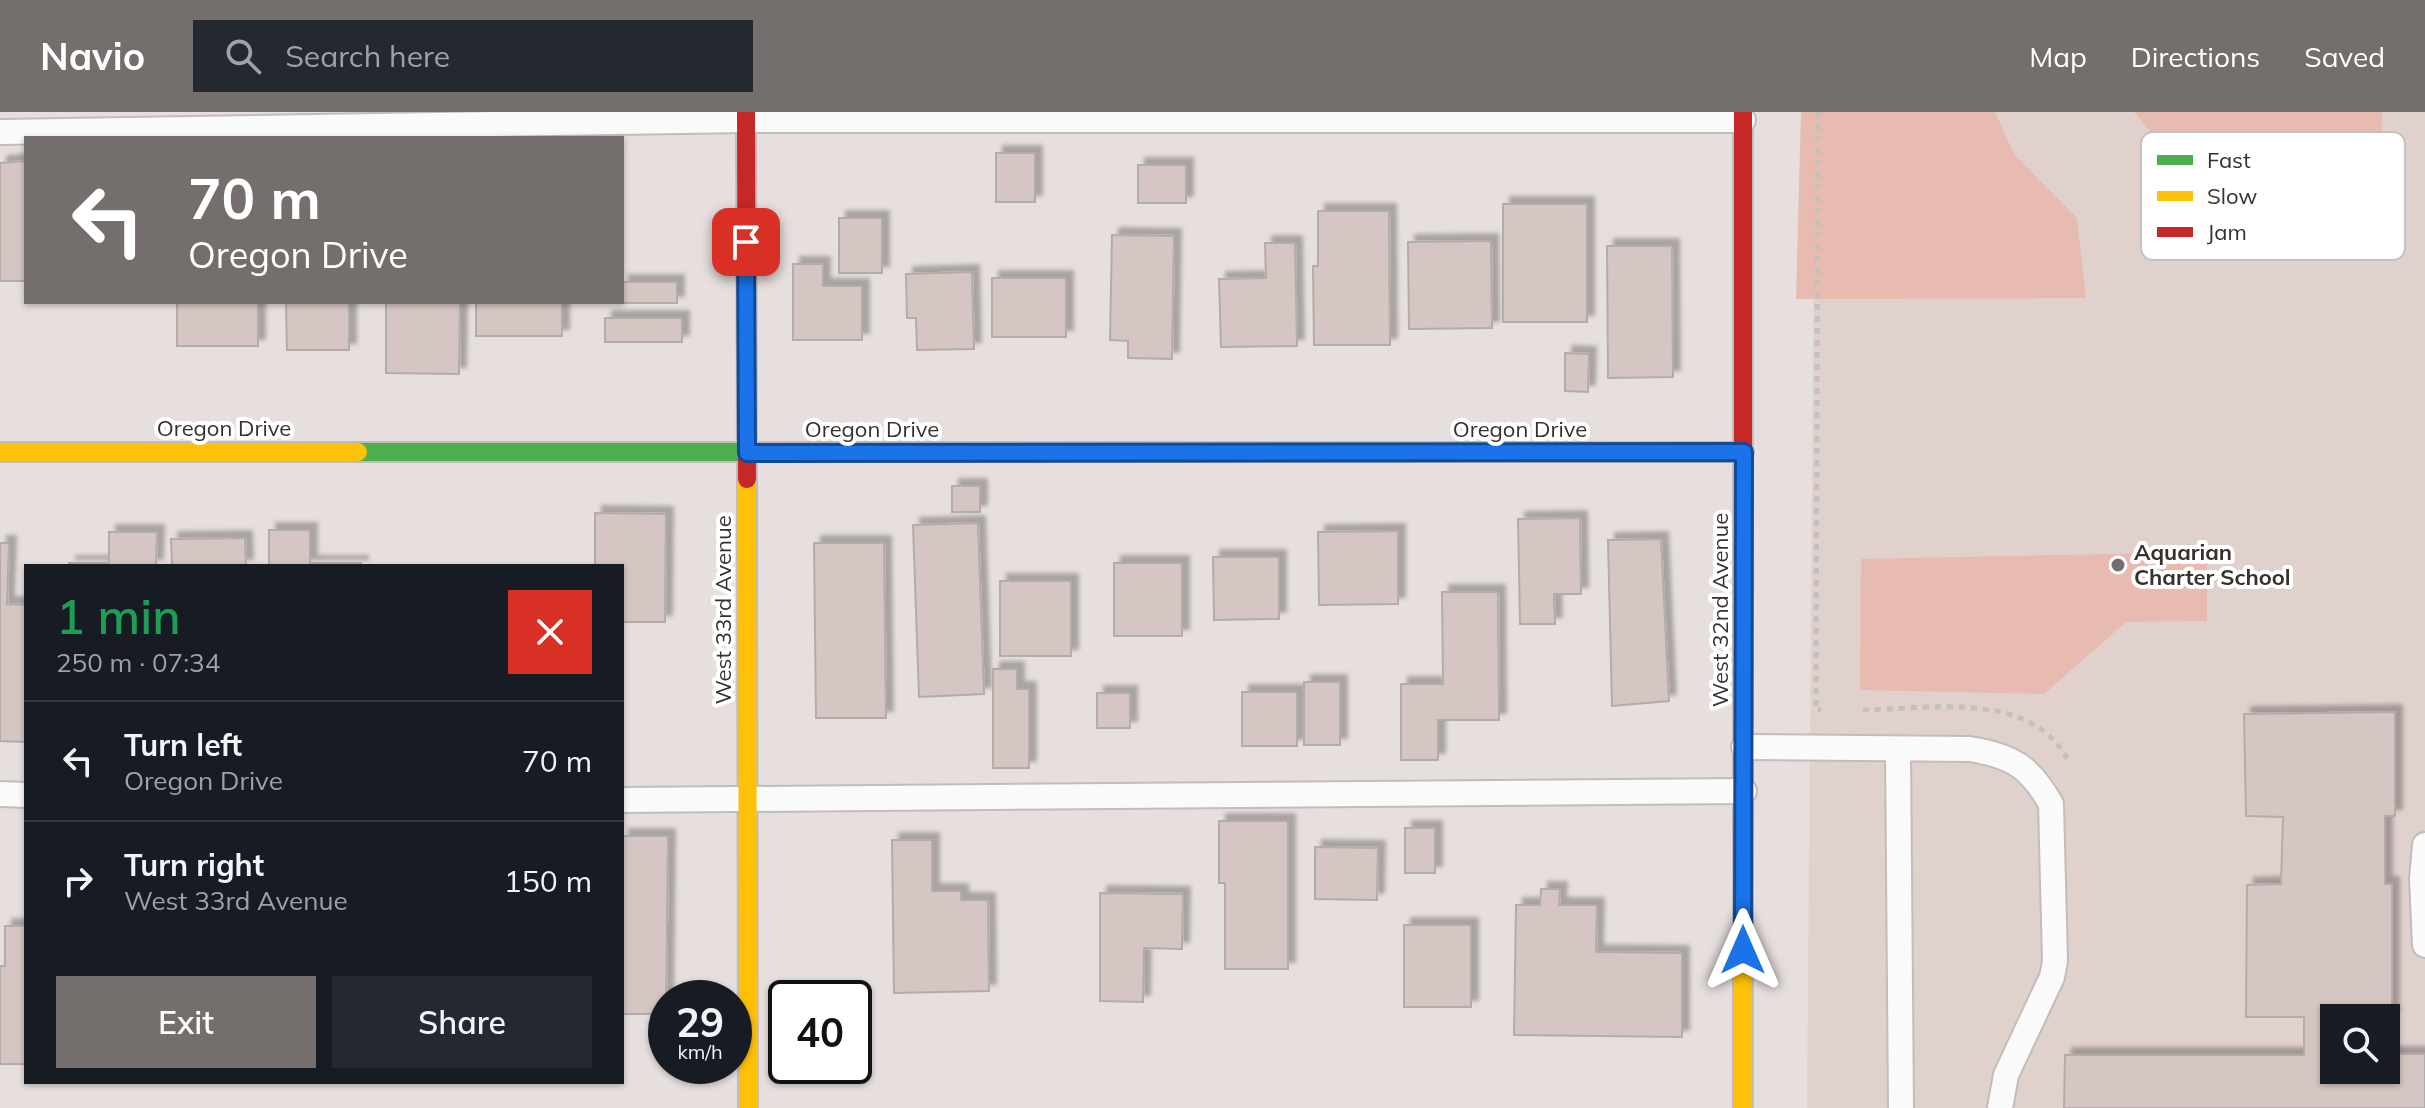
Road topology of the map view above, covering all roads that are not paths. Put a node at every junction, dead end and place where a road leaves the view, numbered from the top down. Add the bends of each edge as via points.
1 (746, 116) edge
2 (1743, 116) edge
3 (0, 132) edge
4 (0, 452) edge
5 (1744, 452) junction
6 (747, 453) junction
7 (1744, 747) junction
8 (1898, 750) junction
9 (1744, 791) junction
10 (0, 794) edge
11 (24, 795) edge
12 (624, 800) edge
13 (748, 801) junction
14 (2425, 845) edge
15 (2425, 945) edge
16 (748, 1108) edge
17 (1743, 1108) edge
18 (1901, 1108) edge
19 (2000, 1108) edge

1 - 2 lane
1 - 3 lane
1 - 6 street, West 33rd Avenue
2 - 5 street, West 32nd Avenue
4 - 6 street, Oregon Drive
5 - 6 street, Oregon Drive
5 - 7 street, West 32nd Avenue
6 - 13 street, West 33rd Avenue
7 - 8 lane
7 - 9 street, West 32nd Avenue
8 - 18 lane
8 - 19 lane via 1993,753 2020,763 2051,804 2055,961 2006,1075
9 - 13 lane
9 - 17 street, West 32nd Avenue
10 - 11 lane
12 - 13 lane
13 - 16 street, West 33rd Avenue
14 - 15 lane

